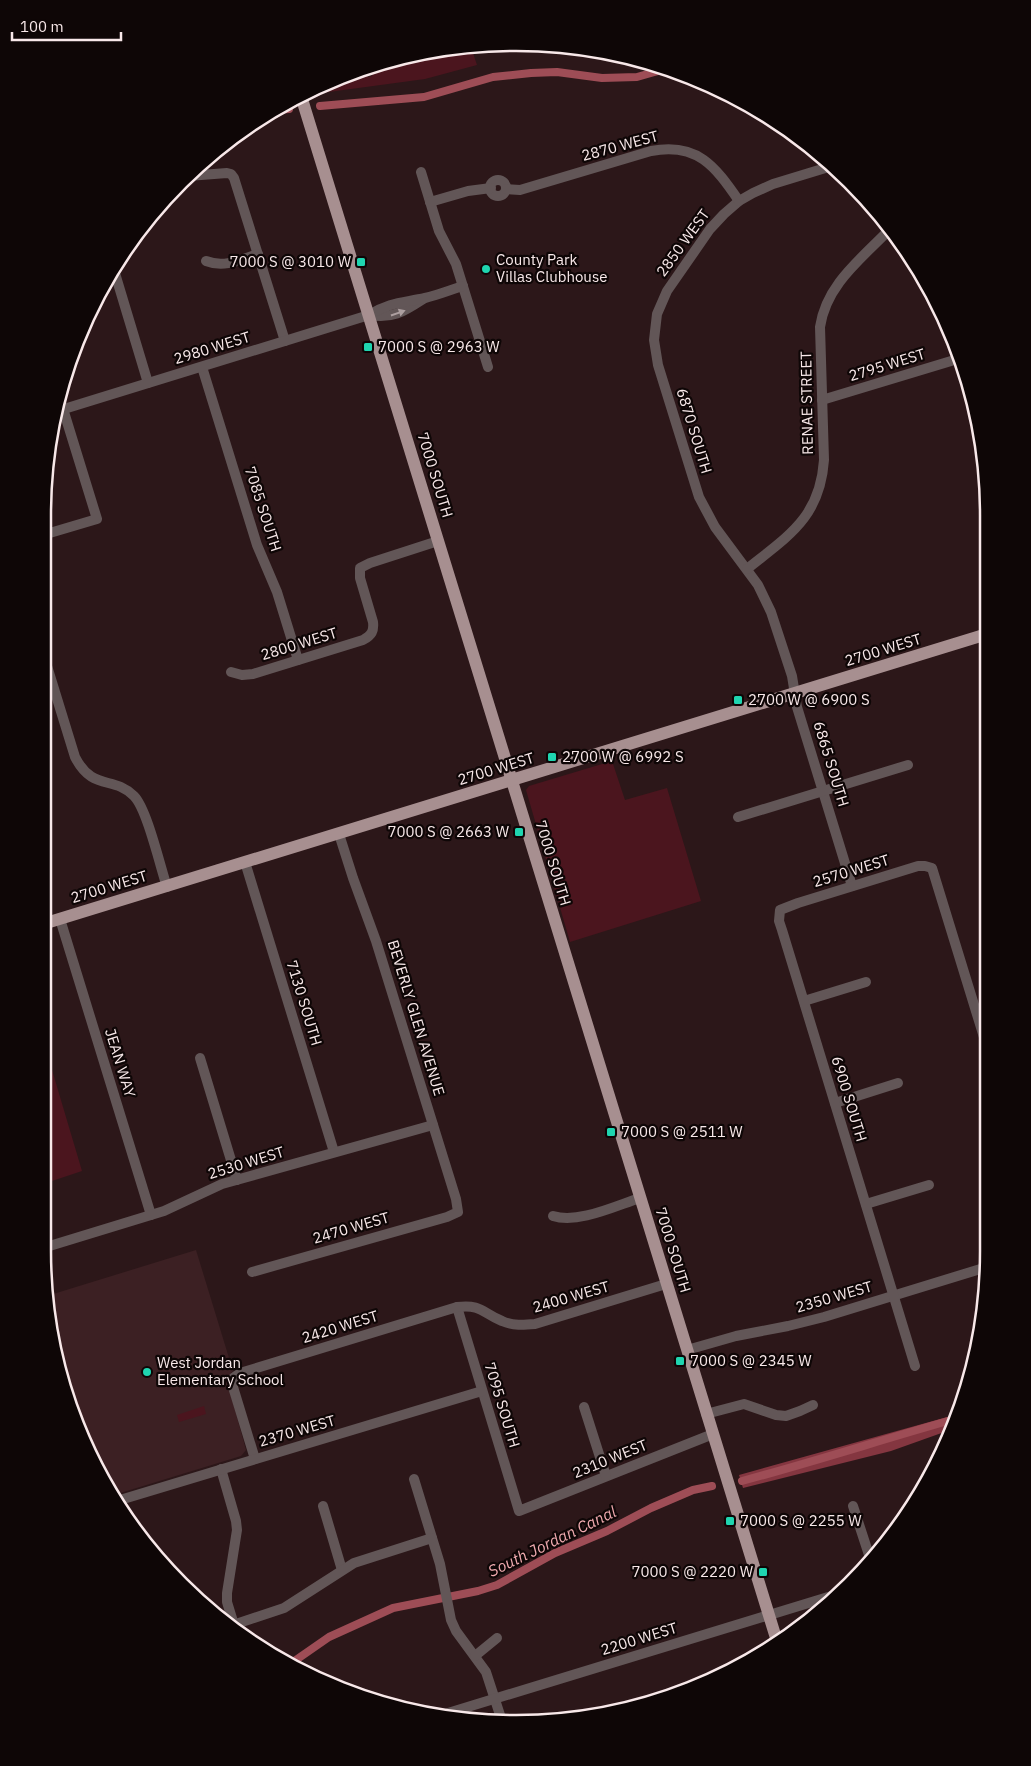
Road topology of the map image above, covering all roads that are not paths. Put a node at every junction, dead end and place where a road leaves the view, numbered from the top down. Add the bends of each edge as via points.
1 (304, 102) edge
2 (824, 168) edge
3 (421, 172) dead end
4 (200, 175) edge
5 (739, 201) junction
6 (430, 202) junction
7 (885, 234) edge
8 (258, 254) junction
9 (206, 261) dead end
10 (116, 278) edge
11 (463, 286) junction
12 (667, 291) joint
13 (369, 315) junction
14 (285, 341) junction
15 (953, 360) edge
16 (202, 366) junction
17 (488, 367) dead end
18 (148, 383) junction
19 (822, 400) junction
20 (65, 403) edge
21 (64, 409) edge
22 (51, 533) edge
23 (438, 541) junction
24 (746, 569) junction
25 (980, 636) edge
26 (298, 660) junction
27 (231, 672) dead end
28 (51, 679) edge
29 (795, 694) junction
30 (908, 765) dead end
31 (511, 781) junction
32 (823, 791) junction
33 (738, 817) dead end
34 (339, 834) junction
35 (245, 862) junction
36 (852, 886) junction
37 (167, 887) junction
38 (780, 910) joint
39 (60, 919) junction
40 (51, 922) edge
41 (866, 982) dead end
42 (804, 1001) junction
43 (980, 1021) edge
44 (200, 1058) dead end
45 (898, 1084) dead end
46 (835, 1103) junction
47 (433, 1125) junction
48 (334, 1152) junction
49 (238, 1180) junction
50 (929, 1185) dead end
51 (640, 1198) junction
52 (866, 1204) junction
53 (458, 1212) joint
54 (151, 1215) junction
55 (553, 1216) dead end
56 (51, 1245) edge
57 (979, 1271) edge
58 (252, 1272) dead end
59 (666, 1284) junction
60 (894, 1295) junction
61 (457, 1307) junction
62 (687, 1350) junction
63 (915, 1366) dead end
64 (482, 1391) junction
65 (813, 1405) dead end
66 (584, 1407) dead end
67 (706, 1414) junction
68 (713, 1434) junction
69 (255, 1459) junction
70 (221, 1469) junction
71 (606, 1476) junction
72 (414, 1478) dead end
73 (123, 1499) edge
74 (323, 1506) dead end
75 (854, 1506) dead end
76 (519, 1511) joint
77 (432, 1538) junction
78 (868, 1553) edge
79 (342, 1570) junction
80 (824, 1598) edge
81 (769, 1615) junction
82 (231, 1617) edge
83 (239, 1623) edge
84 (775, 1635) edge
85 (496, 1638) dead end
86 (475, 1656) junction
87 (495, 1698) junction
88 (455, 1711) edge
89 (500, 1714) edge

1 - 13 main road, 7000 SOUTH
2 - 5 street, 2850 WEST via 773,184
3 - 6 street
4 - 8 street via 232,174
5 - 6 street, 2870 WEST via 708,162 698,155 671,148 520,190 506,189 505,184 498,180 491,188
5 - 12 street, 2850 WEST via 710,229
6 - 11 street via 438,231 456,264
7 - 19 street, RENAE STREET via 842,279 824,309 820,327
8 - 9 street via 226,264
8 - 14 street
10 - 18 street
11 - 13 street, 2980 WEST via 425,298 384,318
11 - 17 street
12 - 24 street, 6870 SOUTH via 655,327 658,365 699,497 715,527
13 - 14 street, 2980 WEST
13 - 23 main road, 7000 SOUTH
14 - 16 street, 2980 WEST
15 - 19 street, 2795 WEST
16 - 18 street, 2980 WEST
16 - 26 street, 7085 SOUTH via 257,545 277,592
18 - 20 street, 2980 WEST
19 - 24 street, RENAE STREET via 824,460 819,492 795,529
21 - 22 street via 97,519
23 - 26 street, 2800 WEST via 360,568 373,633 363,640
23 - 31 main road, 7000 SOUTH
24 - 29 street, 6865 SOUTH via 771,612
25 - 29 main road, 2700 WEST
26 - 27 street, 2800 WEST via 253,674
28 - 37 street via 80,767 92,778 126,790 140,803
29 - 31 main road, 2700 WEST
29 - 32 street, 6865 SOUTH
30 - 32 street
31 - 34 main road, 2700 WEST
31 - 51 main road, 7000 SOUTH
32 - 33 street
32 - 36 street, 6865 SOUTH
34 - 35 main road, 2700 WEST
34 - 47 street, BEVERLY GLEN AVENUE
35 - 37 main road, 2700 WEST
35 - 48 street, 7130 SOUTH
36 - 38 street, 2570 WEST
36 - 43 street, 2570 WEST via 918,866 932,868
37 - 39 main road, 2700 WEST
38 - 42 street, 6900 SOUTH via 779,920
39 - 40 main road, 2700 WEST
39 - 54 street, JEAN WAY
41 - 42 street
42 - 46 street, 6900 SOUTH
44 - 49 street
45 - 46 street
46 - 52 street, 6900 SOUTH
47 - 48 street, 2530 WEST
47 - 53 street, BEVERLY GLEN AVENUE
48 - 49 street, 2530 WEST
49 - 54 street, 2530 WEST
50 - 52 street
51 - 55 street via 576,1218
51 - 59 main road, 7000 SOUTH
52 - 60 street, 6900 SOUTH
53 - 58 street, 2470 WEST
54 - 56 street, 2530 WEST
57 - 60 street, 2350 WEST
59 - 61 street, 2400 WEST via 535,1324 514,1324 480,1308
59 - 62 main road, 7000 SOUTH
60 - 62 street, 2350 WEST via 805,1322
60 - 63 street, 6900 SOUTH
61 - 64 street, 7095 SOUTH
61 - 69 street, 2420 WEST via 240,1373 233,1378
62 - 67 main road, 7000 SOUTH
64 - 69 street, 2370 WEST
64 - 76 street, 7095 SOUTH
65 - 67 street via 786,1416 744,1404
66 - 71 street
67 - 68 main road, 7000 SOUTH
68 - 71 street, 2310 WEST
68 - 81 main road, 7000 SOUTH
69 - 70 street, 2370 WEST
70 - 73 street, 2370 WEST
70 - 82 street via 237,1530 227,1593
71 - 76 street, 2310 WEST
72 - 77 street
74 - 79 street
75 - 78 street
77 - 79 street via 354,1563
77 - 86 street via 451,1620
79 - 83 street via 284,1608
80 - 81 street, 2200 WEST
81 - 84 main road, 7000 SOUTH
81 - 87 street, 2200 WEST
85 - 86 street
86 - 87 street via 486,1672
87 - 88 street, 2200 WEST
87 - 89 street

